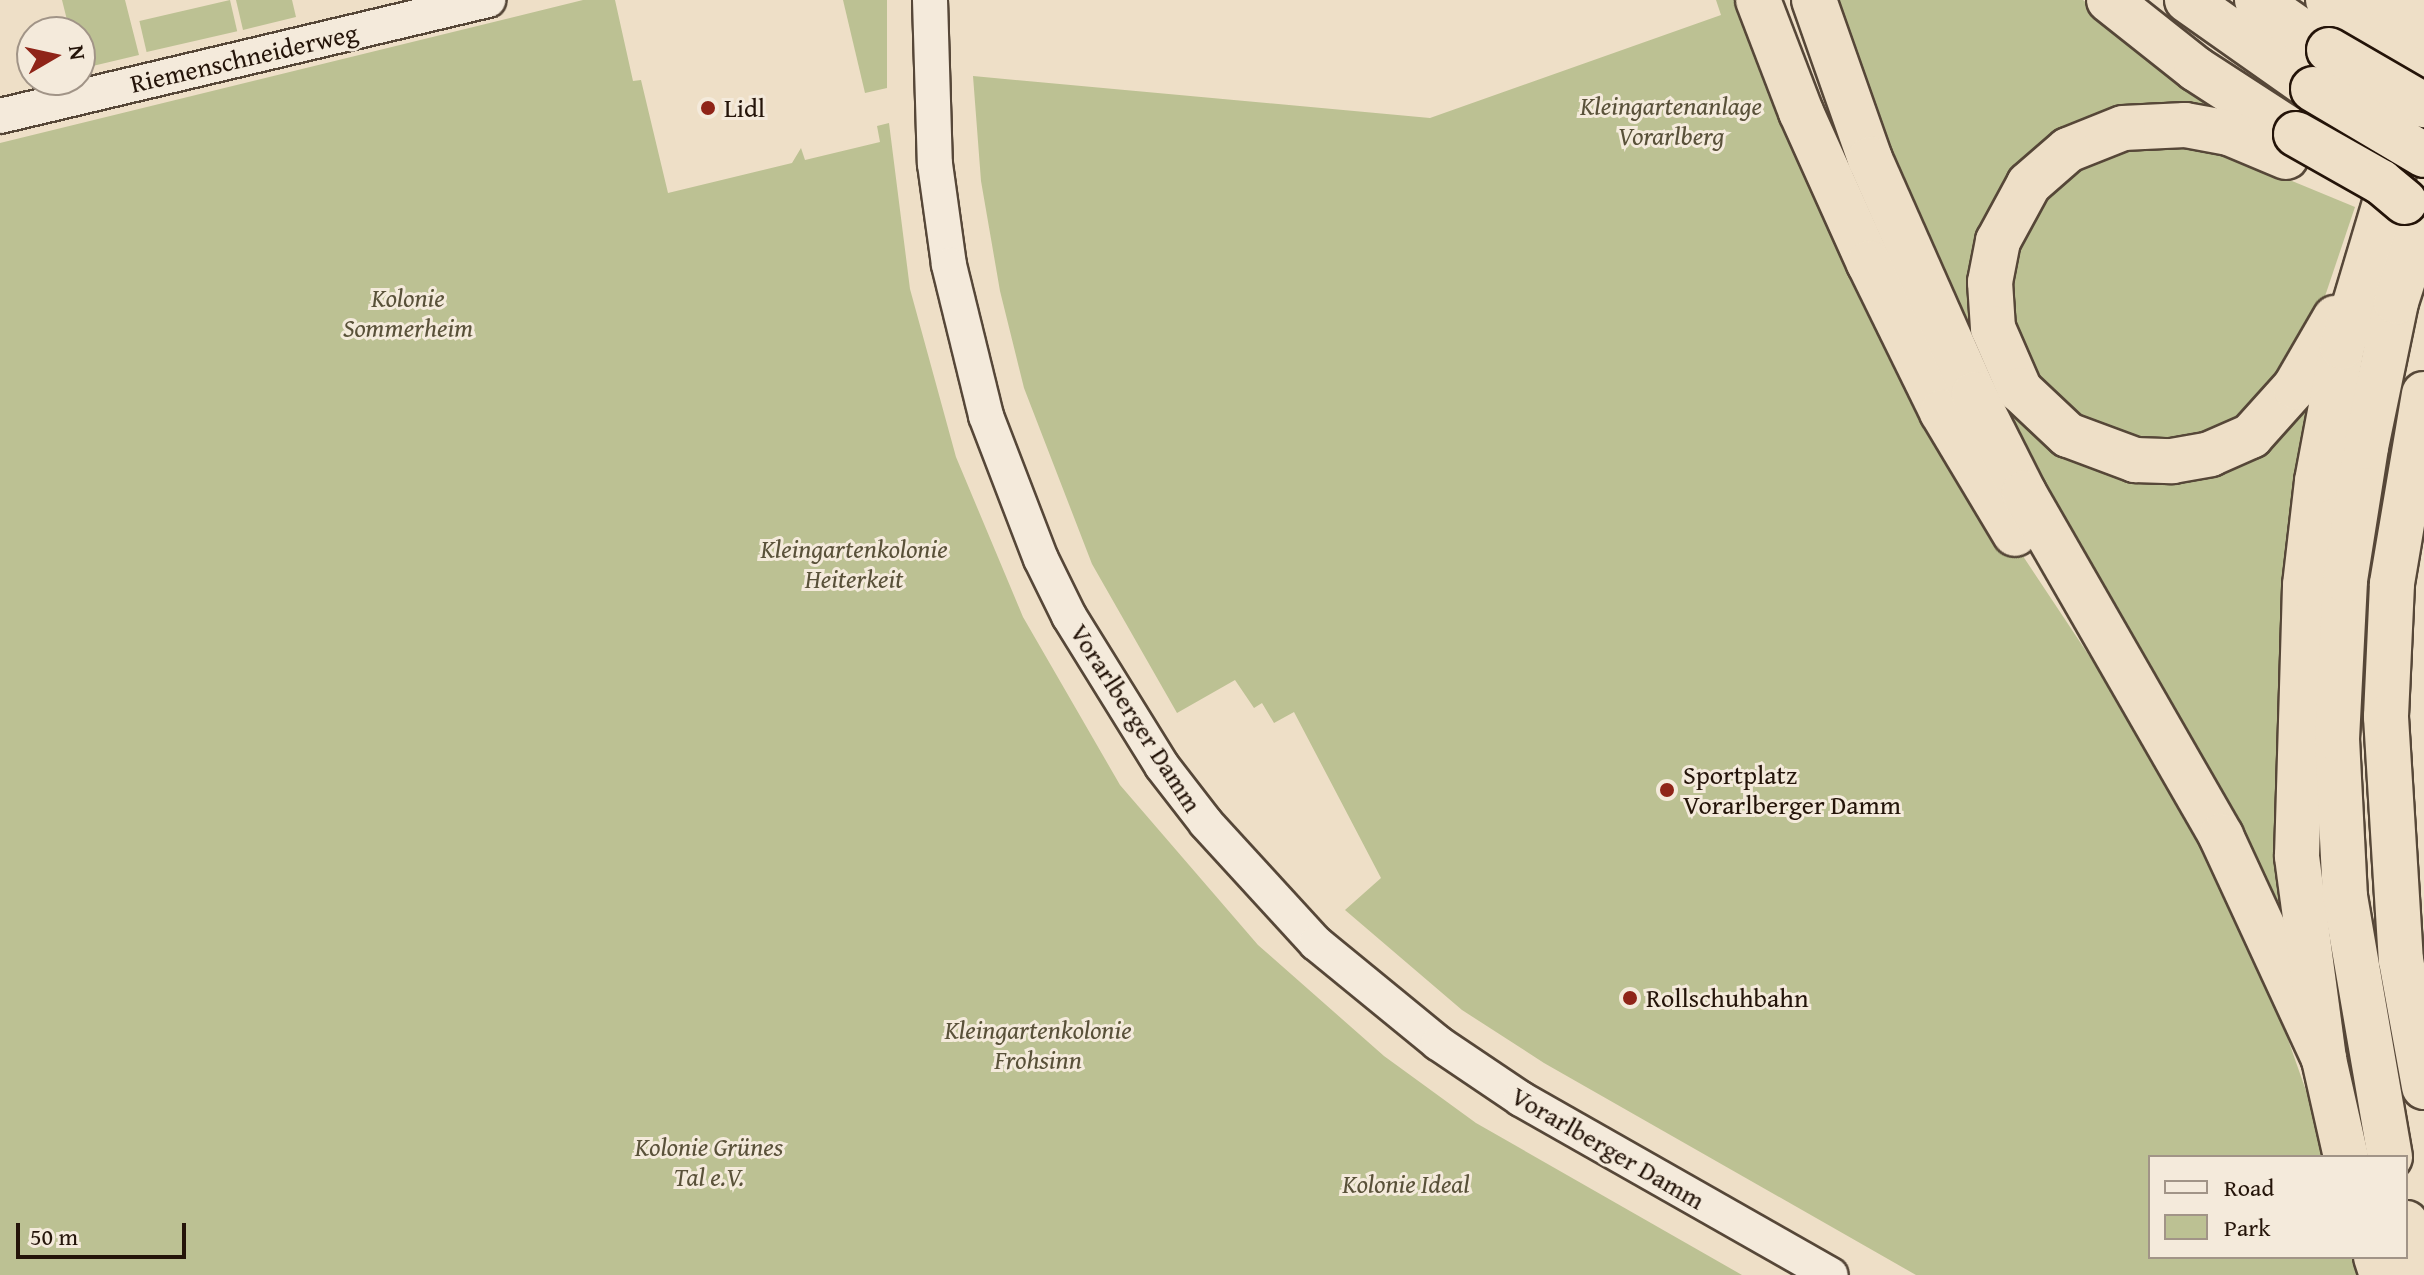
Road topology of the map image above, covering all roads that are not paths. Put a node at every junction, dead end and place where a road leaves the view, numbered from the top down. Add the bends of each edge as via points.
1 (488, 0) edge
2 (930, 0) edge
3 (1758, 0) edge
4 (1814, 0) edge
5 (2109, 0) edge
6 (2187, 0) edge
7 (2257, 0) edge
8 (2389, 0) edge
9 (2424, 27) edge
10 (2329, 38) edge
11 (2424, 56) edge
12 (2424, 81) edge
13 (2424, 105) edge
14 (0, 116) edge
15 (2291, 145) junction
16 (2424, 155) edge
17 (2418, 209) edge
18 (2362, 271) junction
19 (2424, 394) edge
20 (2169, 751) junction
21 (2324, 1059) junction
22 (2424, 1087) edge
23 (2346, 1155) edge
24 (2390, 1155) edge
25 (2408, 1230) edge
26 (1831, 1275) edge
27 (2422, 1275) edge

1 - 14 street, Riemenschneiderweg
2 - 26 street, Vorarlberger Damm via 935,164 949,265 986,416 1069,616 1162,766 1206,823 1316,943 1438,1043 1521,1099
3 - 20 highway via 1834,188 1942,412 2047,584
4 - 20 highway via 1870,159 1974,394
5 - 15 highway
6 - 10 highway
7 - 10 highway
8 - 9 highway
10 - 11 highway
10 - 13 highway, bridge
10 - 16 highway, bridge
12 - 18 highway
15 - 17 highway via 2375,198
15 - 18 highway via 2151,125 2097,136 2047,166 2011,212 1998,241 1990,282 1993,328 2020,390 2043,416 2097,450 2135,460 2210,454 2251,436 2276,413
17 - 24 highway via 2366,447 2345,580 2337,739 2345,897
18 - 21 highway via 2317,481 2303,628 2297,856
19 - 22 highway via 2392,584 2386,717 2398,934
20 - 21 highway via 2221,836
21 - 23 highway
25 - 27 highway

